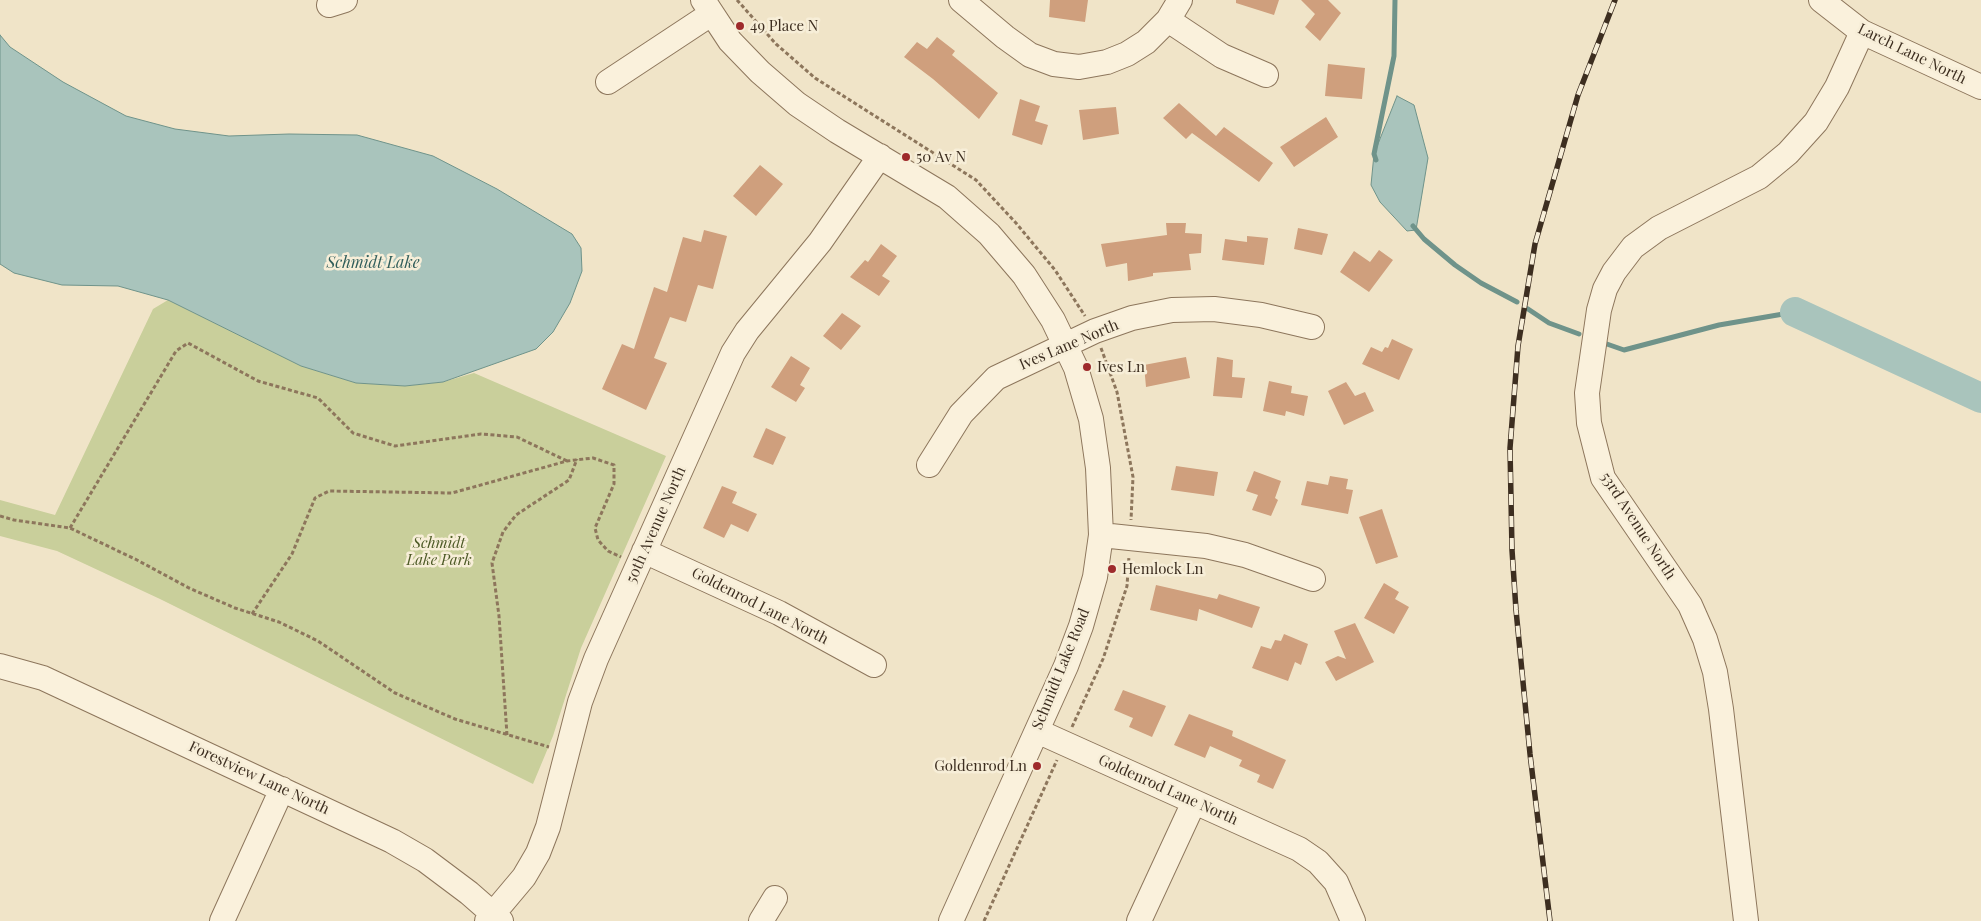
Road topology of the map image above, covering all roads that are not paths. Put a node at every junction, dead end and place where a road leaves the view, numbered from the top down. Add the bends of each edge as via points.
1 (961, 0) edge
2 (1180, 0) edge
3 (1821, 0) edge
4 (707, 7) edge
5 (1168, 20) junction
6 (1862, 32) junction
7 (1266, 75) dead end
8 (608, 82) dead end
9 (1981, 87) edge
10 (880, 156) junction
11 (1312, 326) dead end
12 (1065, 347) junction
13 (929, 465) dead end
14 (1101, 535) junction
15 (641, 557) junction
16 (1313, 579) dead end
17 (874, 665) dead end
18 (0, 666) edge
19 (1037, 731) junction
20 (282, 789) junction
21 (1194, 802) junction
22 (775, 898) dead end
23 (494, 919) edge
24 (222, 921) edge
25 (761, 921) edge
26 (951, 921) edge
27 (1139, 921) edge
28 (1353, 921) edge
29 (1746, 921) edge

1 - 5 street via 1030,54 1054,64 1079,67 1127,54 1146,42
2 - 5 street
3 - 6 street, Larch Lane North
4 - 8 street
4 - 10 street, Schmidt Lake Road via 736,47 797,104
5 - 7 street via 1222,56
6 - 9 street, Larch Lane North
6 - 29 street, 53rd Avenue North via 1837,87 1816,122 1788,153 1759,177 1658,228 1633,247 1614,272 1601,303 1587,394 1588,422 1603,478 1690,605 1713,664
10 - 12 street, Schmidt Lake Road via 947,197 989,234 1024,275 1054,320
10 - 15 street, 50th Avenue North via 820,242 747,331 733,353
11 - 12 street, Ives Lane North via 1214,309 1172,310 1132,318 1095,331
12 - 13 street, Ives Lane North via 996,378 961,414
12 - 14 street, Schmidt Lake Road via 1076,368 1091,419 1098,468
14 - 16 street via 1206,546 1246,555
14 - 19 street, Schmidt Lake Road via 1095,577 1081,626
15 - 17 street, Goldenrod Lane North via 719,583
15 - 23 street, 50th Avenue North via 580,702 569,752 538,853
18 - 20 street, Forestview Lane North via 43,678
19 - 21 street, Goldenrod Lane North
19 - 26 street, Schmidt Lake Road
20 - 23 street, Forestview Lane North via 426,860
20 - 24 street
21 - 27 street
21 - 28 street, Goldenrod Lane North via 1299,849 1318,862 1336,882
22 - 25 street

